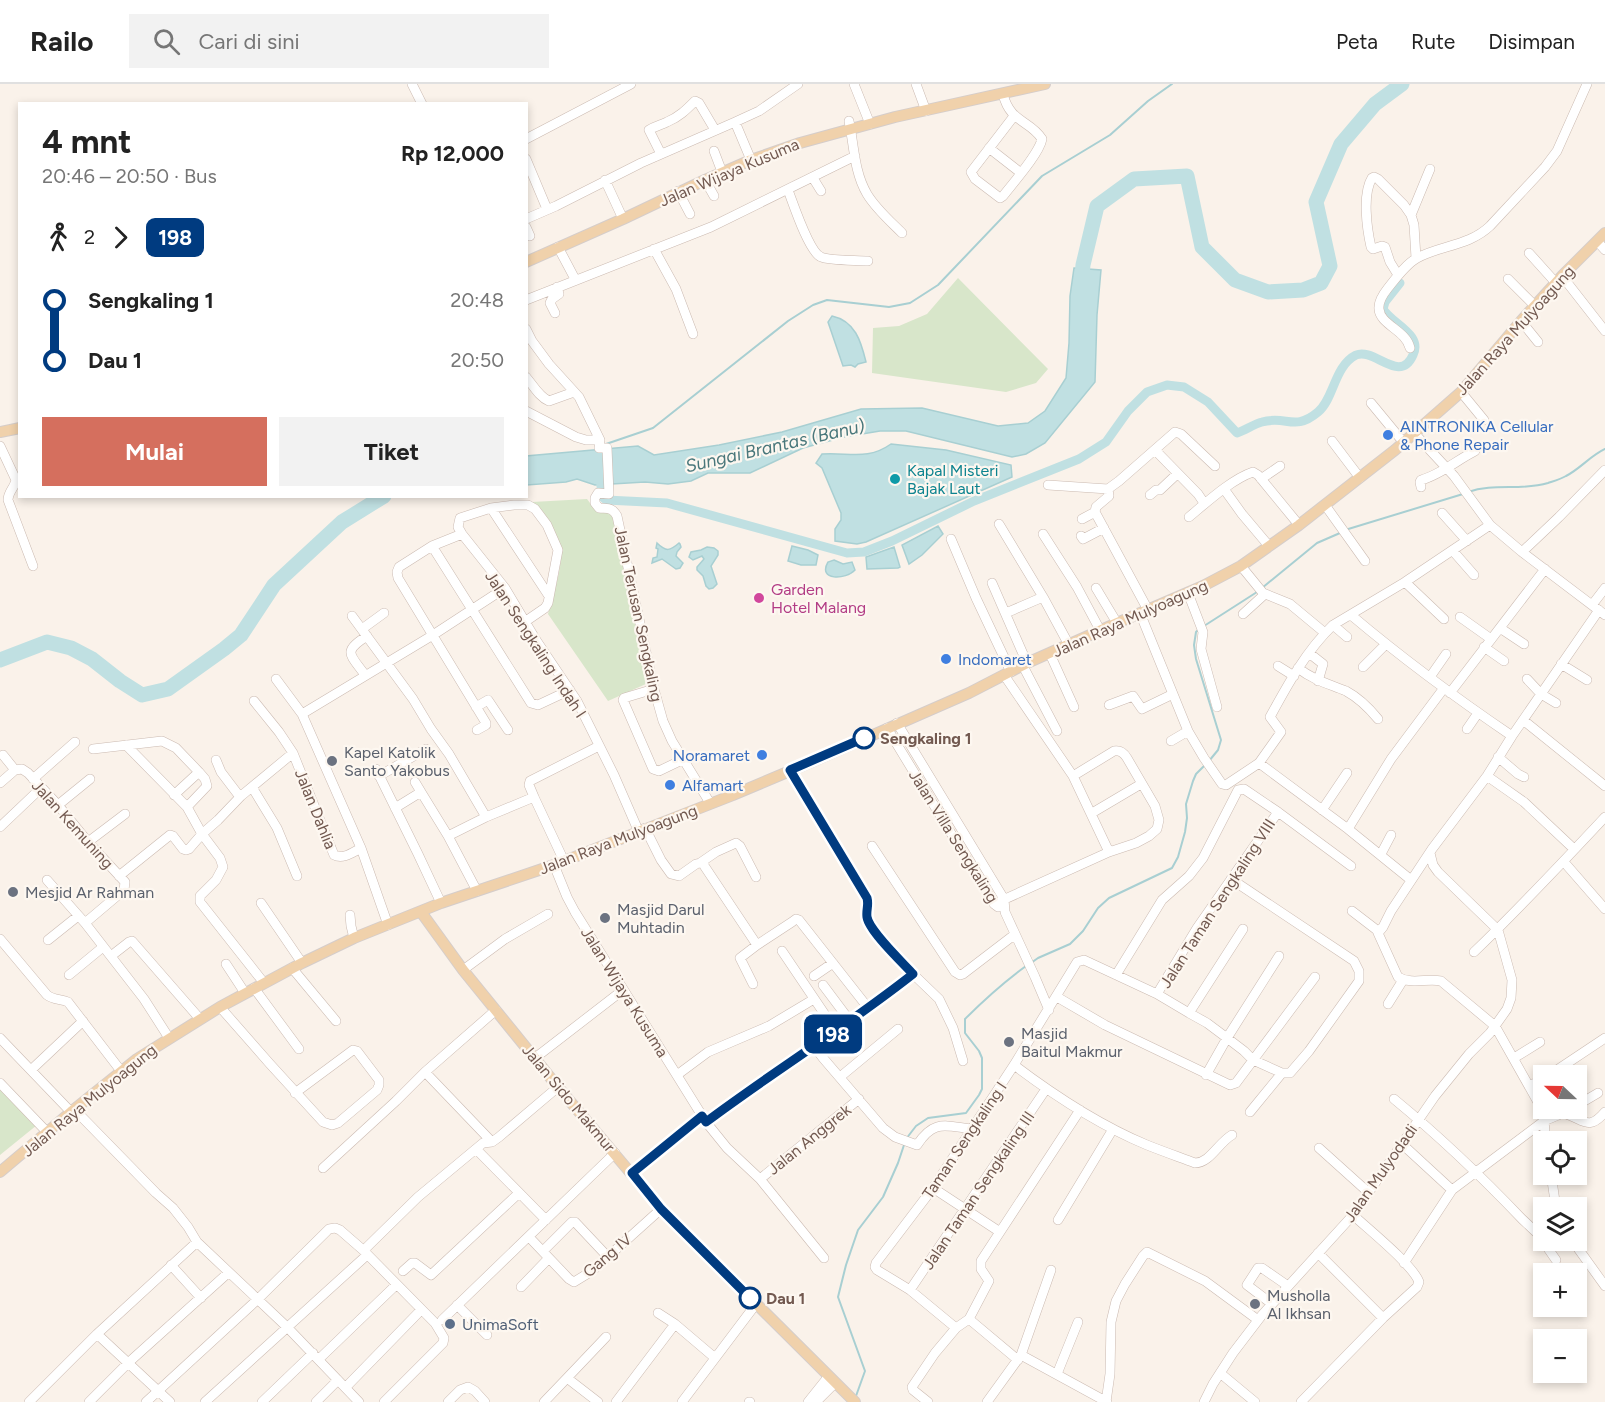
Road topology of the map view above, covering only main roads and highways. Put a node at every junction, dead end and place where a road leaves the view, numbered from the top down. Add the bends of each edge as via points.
1 (1043, 84) edge
2 (1023, 86) edge
3 (1601, 237) edge
4 (528, 261) edge
5 (18, 428) edge
6 (0, 432) edge
7 (421, 912) junction
8 (0, 1172) edge
9 (852, 1399) edge

1 - 2 main road, Jalan Wijaya Kusuma
2 - 4 main road, Jalan Wijaya Kusuma via 926,111 850,124 722,172
3 - 7 main road, Jalan Raya Mulyoagung via 1521,321 1461,392 1404,443 1241,566 969,693 790,770 559,863
5 - 6 main road
7 - 8 main road, Jalan Raya Mulyoagung via 297,965 169,1038 121,1071
7 - 9 main road, Jalan Sido Makmur via 463,970 661,1209

